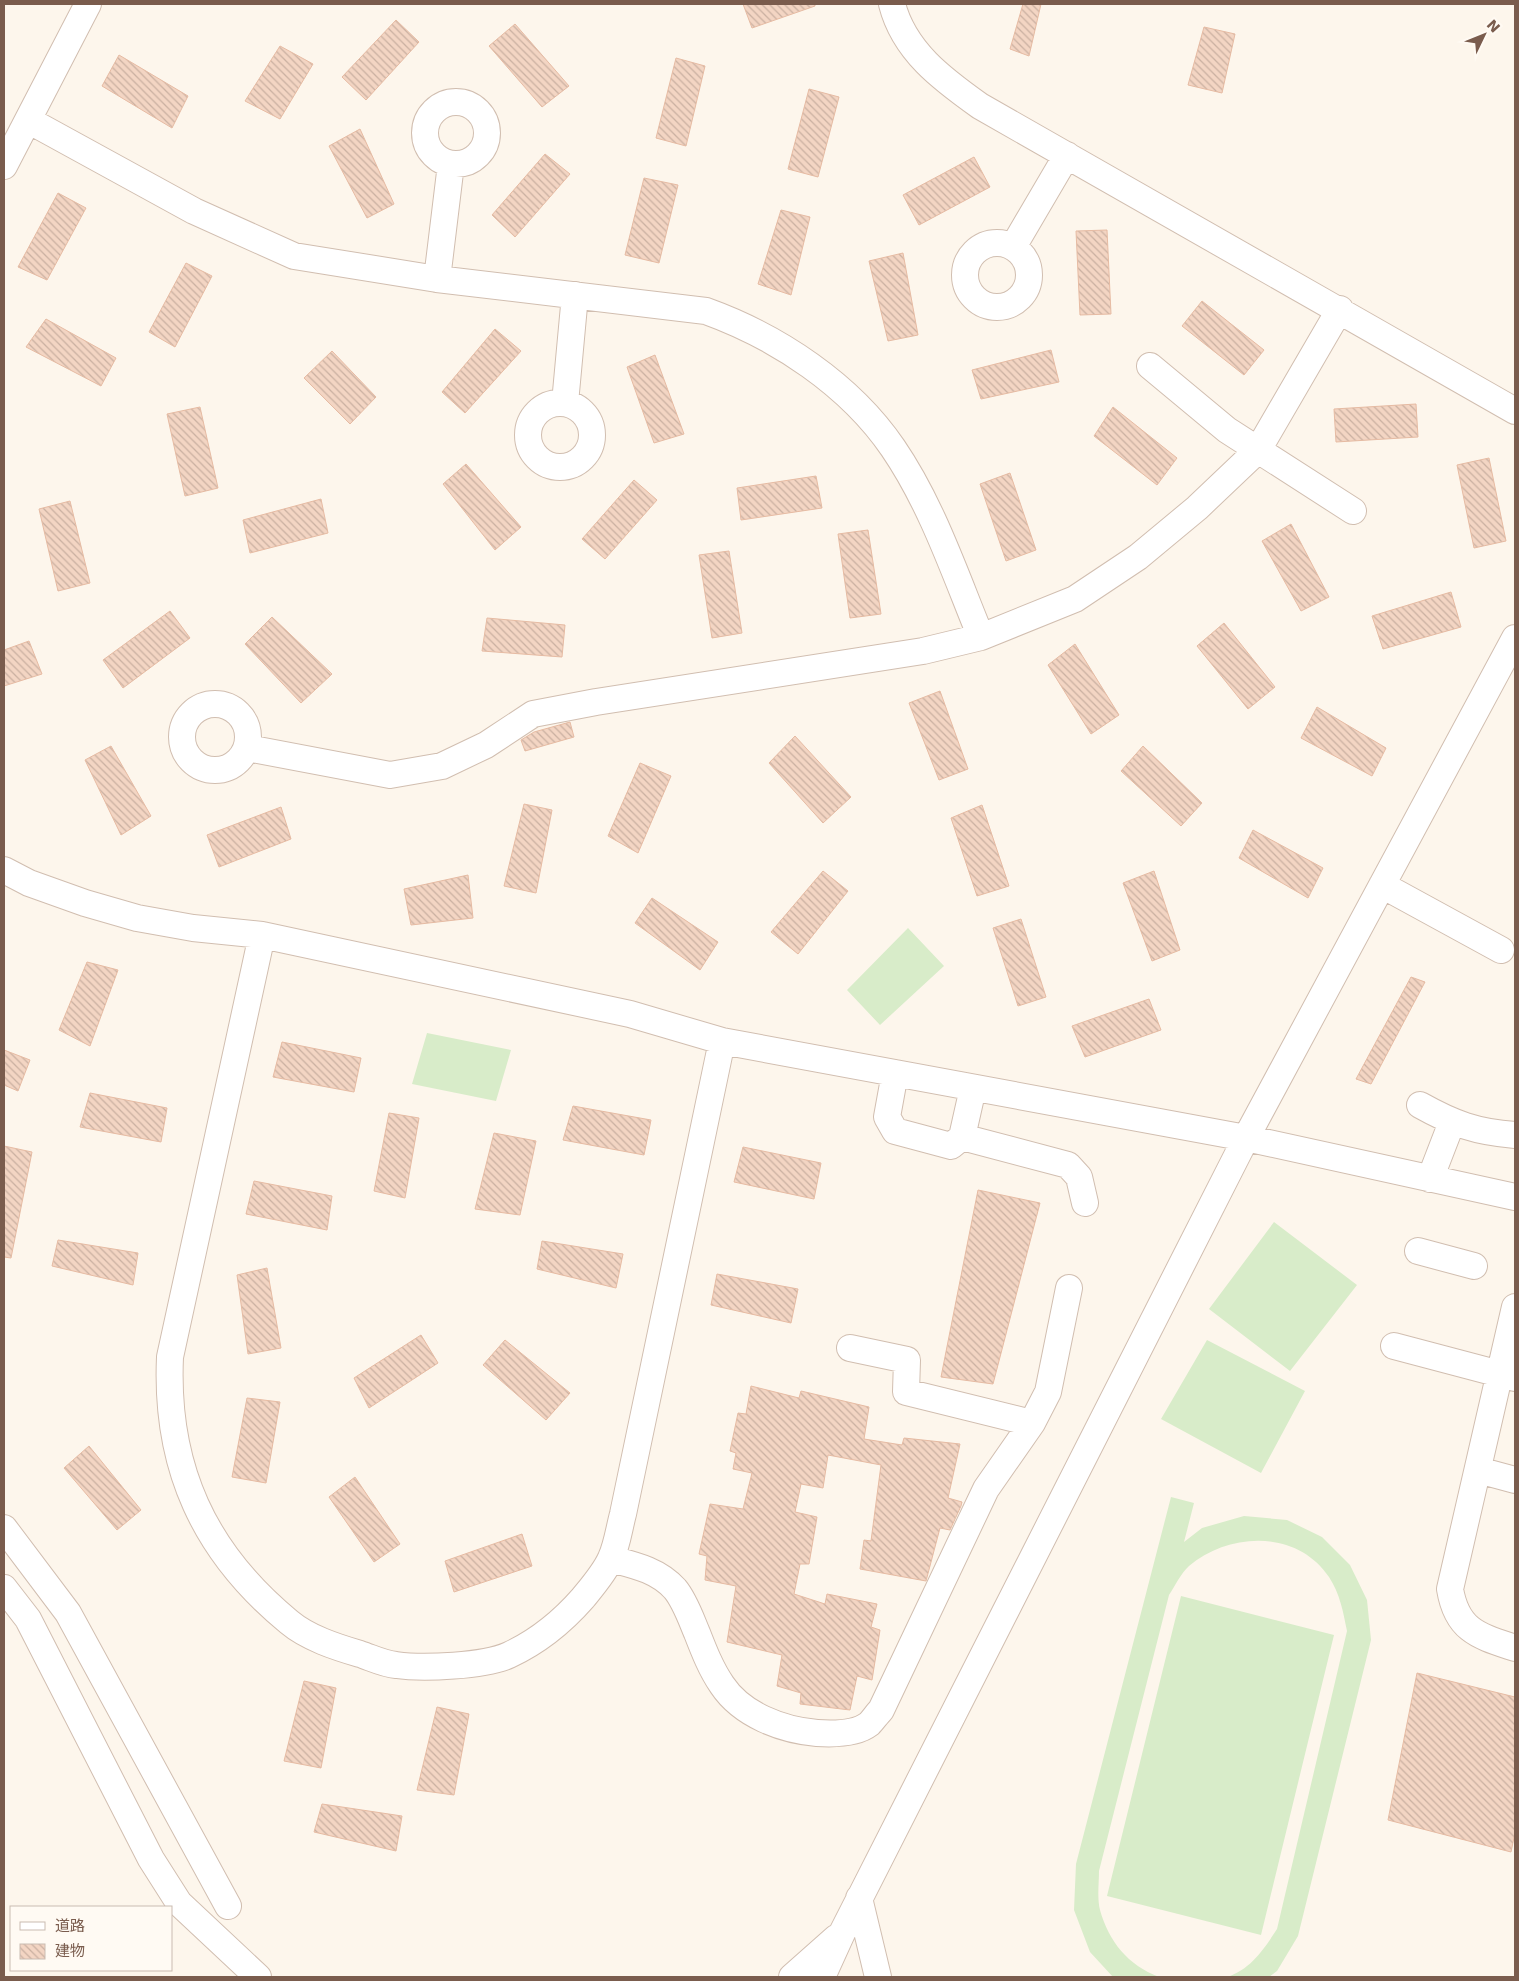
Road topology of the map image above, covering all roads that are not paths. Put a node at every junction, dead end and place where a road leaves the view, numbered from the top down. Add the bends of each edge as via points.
1 (88, 4) edge
2 (892, 4) edge
3 (28, 120) junction
4 (1067, 155) junction
5 (451, 164) dead end
6 (4, 166) edge
7 (1013, 247) dead end
8 (438, 279) junction
9 (575, 295) junction
10 (1340, 309) junction
11 (1150, 366) dead end
12 (565, 403) dead end
13 (1515, 411) edge
14 (1258, 450) junction
15 (1353, 511) dead end
16 (981, 637) junction
17 (1515, 638) edge
18 (247, 748) dead end
19 (4, 870) edge
20 (1382, 885) junction
21 (262, 935) junction
22 (1501, 950) dead end
23 (722, 1041) junction
24 (895, 1073) junction
25 (973, 1088) junction
26 (1420, 1105) dead end
27 (1452, 1122) junction
28 (1515, 1135) edge
29 (962, 1137) junction
30 (1246, 1138) junction
31 (1430, 1179) junction
32 (1515, 1197) edge
33 (1085, 1204) dead end
34 (1418, 1251) dead end
35 (1474, 1266) dead end
36 (1068, 1288) dead end
37 (1515, 1307) edge
38 (1394, 1346) dead end
39 (850, 1348) dead end
40 (1508, 1376) edge
41 (1032, 1423) junction
42 (1478, 1470) junction
43 (1515, 1480) edge
44 (4, 1528) edge
45 (611, 1559) junction
46 (4, 1588) edge
47 (1515, 1648) edge
48 (859, 1898) junction
49 (228, 1906) dead end
50 (842, 1933) junction
51 (258, 1977) edge
52 (792, 1977) edge
53 (822, 1977) edge
54 (878, 1977) edge

1 - 3 street
2 - 4 street via 897,24 917,54 944,81 980,106
3 - 6 street
3 - 8 street via 194,211 294,256
4 - 7 street
4 - 10 street
5 - 8 street
8 - 9 street
9 - 12 street
9 - 16 street via 706,311 734,321 793,355 850,399 877,425 912,480
10 - 13 street
10 - 14 street
11 - 14 street via 1227,430
14 - 15 street
14 - 16 street via 1197,508 1131,562 1075,599
16 - 18 street via 923,651 533,714 486,745 442,766 390,775
17 - 20 street
19 - 21 street via 29,883 137,918
20 - 22 street
20 - 30 street
21 - 23 street via 630,1014
21 - 45 street via 170,1358 168,1391 172,1431 196,1509 238,1569 262,1598 290,1623 321,1640 395,1665 452,1666 507,1656 567,1616
23 - 24 street
23 - 45 street
24 - 25 street
24 - 29 street via 887,1117 895,1132 952,1146
25 - 29 street
25 - 30 street
26 - 27 street
27 - 28 street via 1484,1133
27 - 31 street
29 - 33 street via 1068,1165 1080,1177
30 - 31 street
30 - 48 street
31 - 32 street
34 - 35 street
36 - 41 street via 1048,1392
37 - 40 street
38 - 40 street
39 - 41 street via 907,1360 906,1392
40 - 42 street
41 - 45 street via 986,1489 881,1710 868,1725 829,1734 802,1731 776,1724 738,1703 713,1670 676,1590 647,1569
42 - 43 street
42 - 47 street via 1450,1589 1453,1606 1470,1631
44 - 49 street via 68,1613
46 - 51 street via 28,1619 151,1859 179,1903
48 - 50 street
48 - 54 street
50 - 52 street
50 - 53 street

